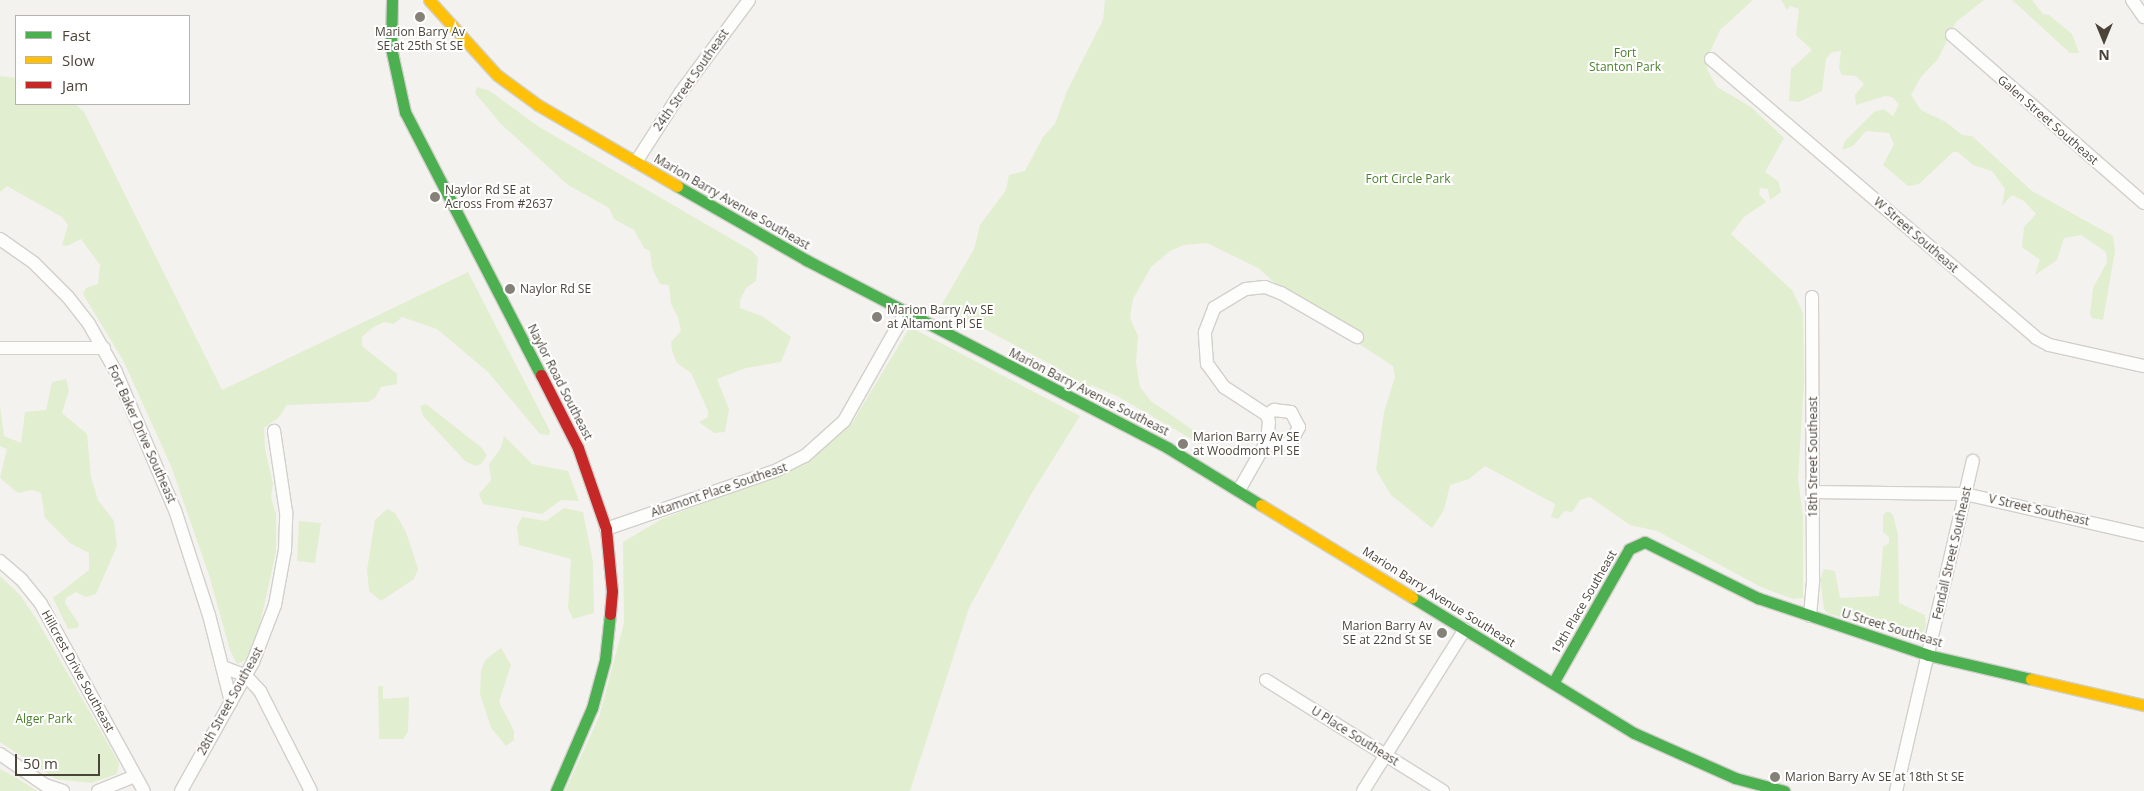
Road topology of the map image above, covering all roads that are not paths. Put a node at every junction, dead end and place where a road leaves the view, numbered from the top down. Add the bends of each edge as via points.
1 (392, 0) edge
2 (429, 0) edge
3 (749, 0) edge
4 (2132, 0) edge
5 (2144, 17) edge
6 (1952, 35) dead end
7 (1711, 59) dead end
8 (636, 162) junction
9 (2144, 203) edge
10 (0, 239) edge
11 (1812, 297) dead end
12 (905, 313) junction
13 (1357, 337) dead end
14 (0, 348) edge
15 (104, 348) junction
16 (2144, 366) edge
17 (1267, 415) junction
18 (274, 431) dead end
19 (1267, 441) junction
20 (1973, 461) dead end
21 (1238, 490) junction
22 (1813, 492) junction
23 (1965, 494) junction
24 (606, 529) junction
25 (2144, 534) edge
26 (1645, 542) joint
27 (0, 562) edge
28 (1810, 616) junction
29 (1465, 629) junction
30 (1928, 655) junction
31 (223, 667) junction
32 (246, 676) junction
33 (1266, 680) dead end
34 (1553, 683) junction
35 (231, 702) junction
36 (2144, 705) edge
37 (0, 754) edge
38 (1385, 755) junction
39 (135, 776) junction
40 (63, 791) edge
41 (98, 791) edge
42 (144, 791) edge
43 (181, 791) edge
44 (311, 791) edge
45 (556, 791) edge
46 (1363, 791) edge
47 (1443, 791) edge
48 (1784, 791) edge
49 (1896, 791) edge

1 - 24 main road, Naylor Road Southeast via 391,48 396,84 406,112 578,448
2 - 8 main road, Marion Barry Avenue Southeast via 478,58 514,88
3 - 8 street, 24th Street Southeast via 681,92
4 - 5 street
6 - 9 street, Galen Street Southeast
7 - 16 street, W Street Southeast via 2036,338 2049,345
8 - 12 main road, Marion Barry Avenue Southeast
10 - 15 street, Fort Baker Drive Southeast via 58,285
11 - 22 street, 18th Street Southeast
12 - 21 main road, Marion Barry Avenue Southeast via 1094,407
12 - 24 street, Altamont Place Southeast via 844,421 805,456 777,470
13 - 17 street via 1281,293 1265,288 1246,289 1214,308 1205,332 1207,364 1224,387
14 - 15 street
15 - 31 street, Fort Baker Drive Southeast via 175,510
17 - 19 street via 1270,432
17 - 19 street via 1283,409 1297,419 1299,428 1291,443 1275,446
18 - 32 street, 28th Street Southeast via 286,493 285,550 268,627
19 - 21 street
20 - 23 street, Fendall Street Southeast
21 - 29 main road, Marion Barry Avenue Southeast
22 - 23 street, V Street Southeast
22 - 28 street, 18th Street Southeast
23 - 25 street, V Street Southeast
23 - 30 street, Fendall Street Southeast
24 - 45 main road, Naylor Road Southeast via 612,591 606,660 592,708
26 - 28 main road, U Street Southeast via 1652,542 1753,596
26 - 34 main road, 19th Place Southeast via 1629,549
27 - 39 street, Hillcrest Drive Southeast via 27,585 41,604
28 - 30 main road, U Street Southeast
29 - 34 main road, Marion Barry Avenue Southeast
29 - 38 street
30 - 36 main road, U Street Southeast
30 - 49 street, Fendall Street Southeast
31 - 32 street
31 - 35 street, Fort Baker Drive Southeast
32 - 35 street, 28th Street Southeast
32 - 44 street via 260,691
33 - 38 street, U Place Southeast
34 - 48 main road, Marion Barry Avenue Southeast via 1655,744 1736,778
35 - 43 street, 28th Street Southeast
37 - 40 street via 45,785
38 - 46 street
38 - 47 street, U Place Southeast
39 - 41 street
39 - 42 street, Hillcrest Drive Southeast

